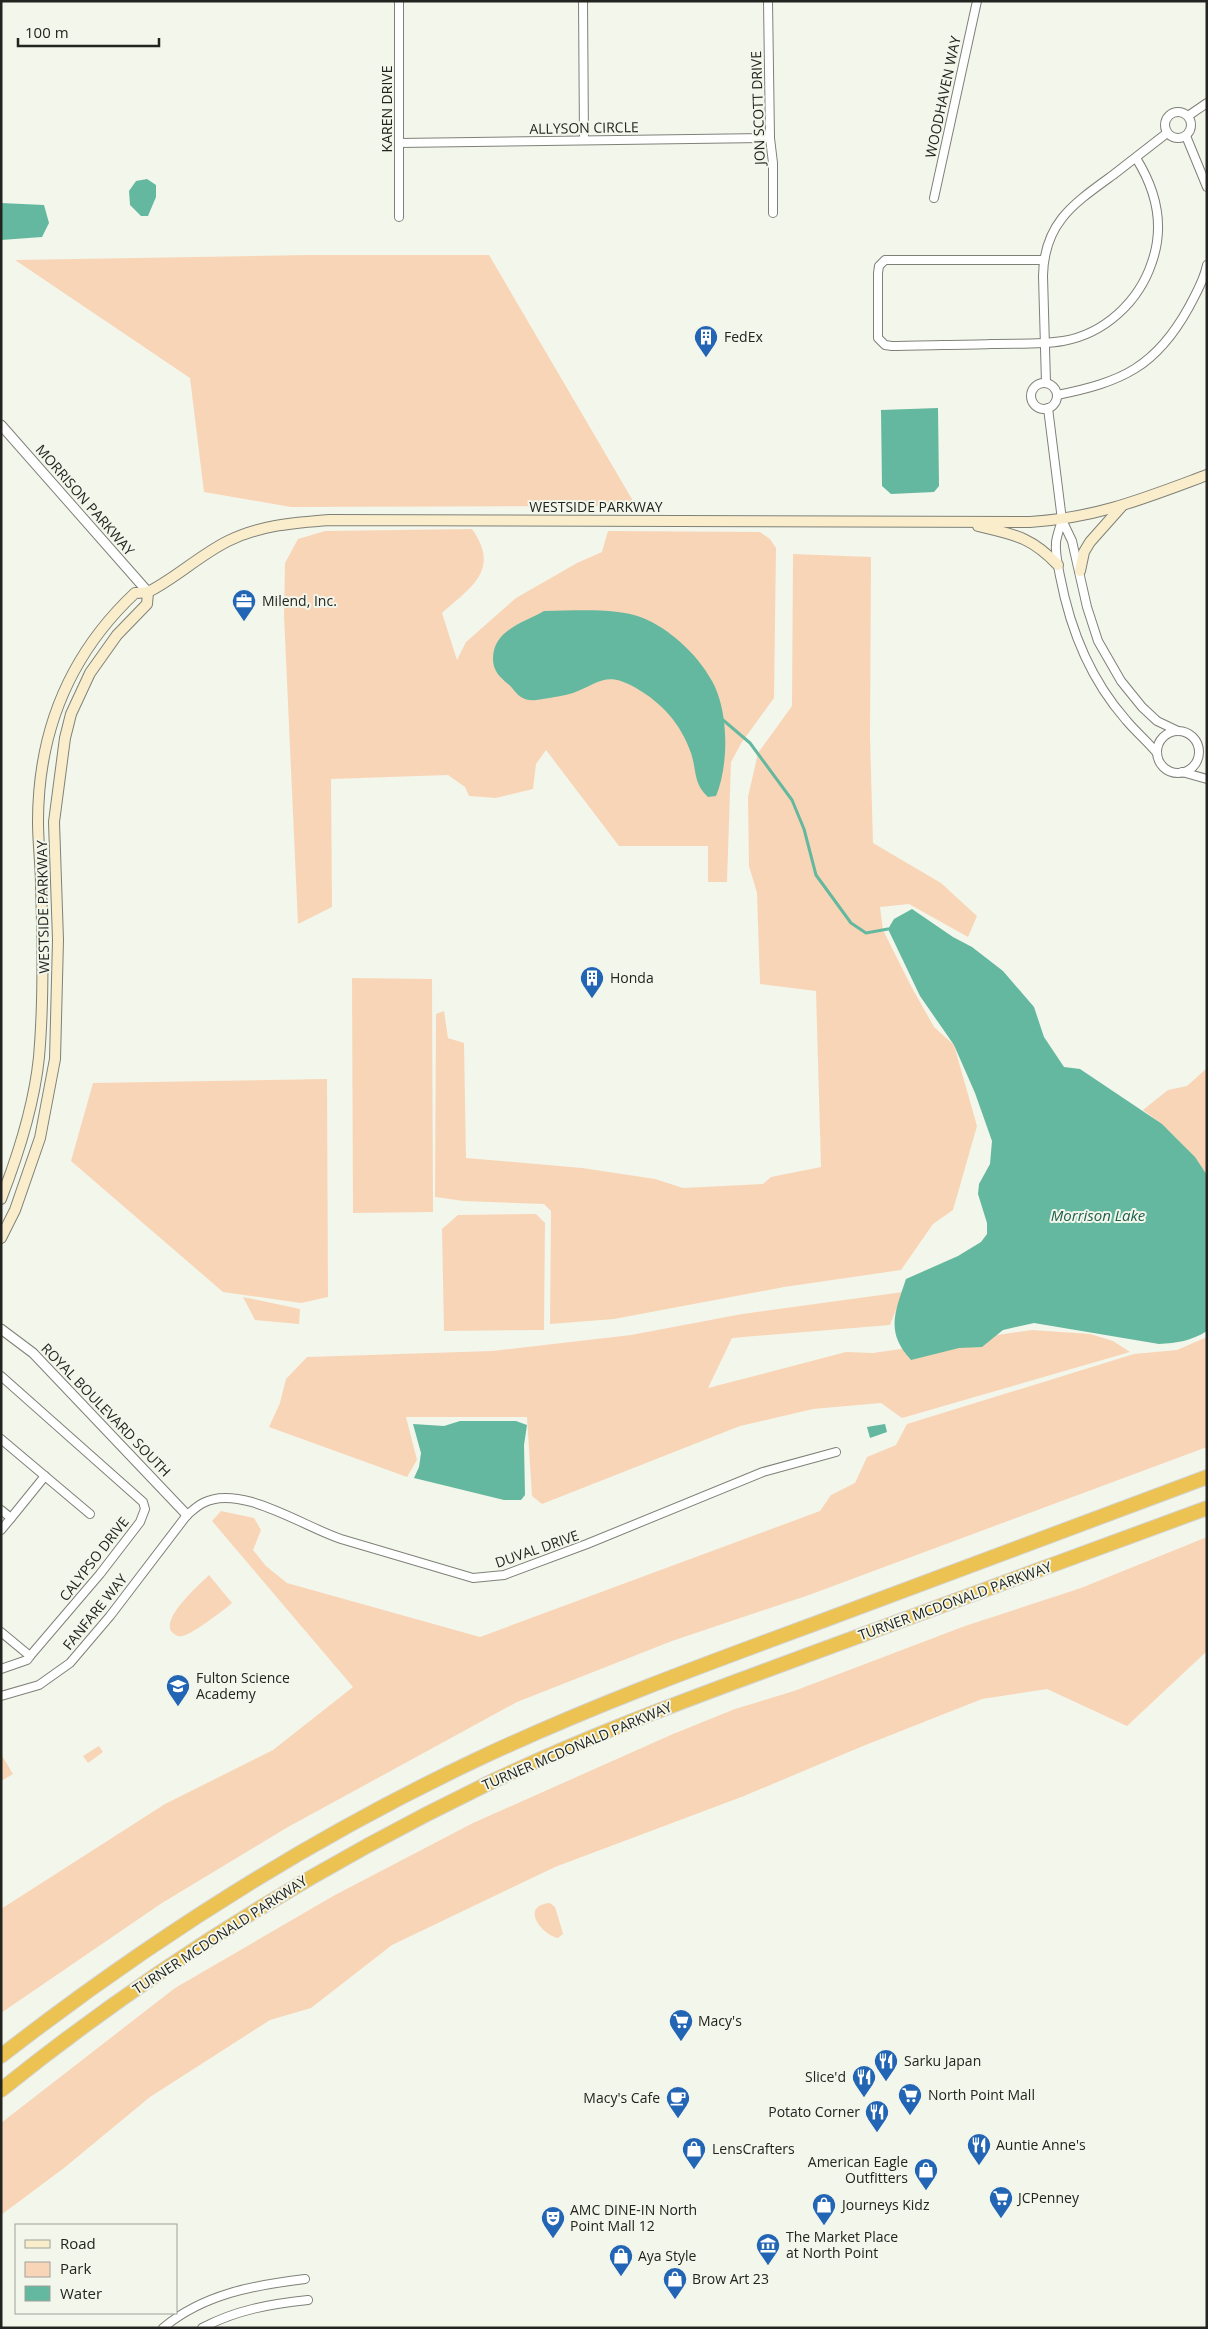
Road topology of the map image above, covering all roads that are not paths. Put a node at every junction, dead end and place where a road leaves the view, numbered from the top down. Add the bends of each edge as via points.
1 (399, 1) edge
2 (584, 1) edge
3 (768, 1) edge
4 (977, 1) edge
5 (1207, 103) edge
6 (1188, 116) junction
7 (1167, 133) junction
8 (1186, 136) junction
9 (770, 138) junction
10 (584, 140) junction
11 (399, 143) junction
12 (1136, 158) junction
13 (1207, 187) edge
14 (934, 198) dead end
15 (773, 213) dead end
16 (399, 217) dead end
17 (1043, 260) junction
18 (1207, 265) edge
19 (1045, 343) junction
20 (1046, 384) junction
21 (1057, 396) junction
22 (1048, 408) junction
23 (1, 425) edge
24 (1207, 476) edge
25 (1123, 506) junction
26 (1062, 520) junction
27 (958, 522) junction
28 (1058, 566) junction
29 (1080, 570) junction
30 (148, 592) junction
31 (1178, 731) junction
32 (1198, 746) junction
33 (1207, 753) edge
34 (1157, 754) junction
35 (1182, 772) junction
36 (1207, 778) edge
37 (1, 1199) edge
38 (1, 1238) edge
39 (1, 1329) edge
40 (1, 1376) edge
41 (1, 1440) edge
42 (836, 1452) dead end
43 (45, 1476) junction
44 (1207, 1477) edge
45 (1207, 1508) edge
46 (1, 1510) edge
47 (90, 1514) dead end
48 (187, 1515) junction
49 (11, 1518) junction
50 (1, 1530) edge
51 (1, 1632) edge
52 (30, 1656) junction
53 (1, 1668) edge
54 (1, 1696) edge
55 (1, 2056) edge
56 (1, 2090) edge
57 (305, 2279) dead end
58 (308, 2300) dead end
59 (163, 2328) edge
60 (202, 2328) edge

1 - 11 street, KAREN DRIVE
2 - 10 street
3 - 9 street, JON SCOTT DRIVE
4 - 14 street, WOODHAVEN WAY
5 - 6 street
6 - 7 street via 1180,112 1171,114 1166,121
6 - 8 street via 1192,124
7 - 8 street via 1178,139
7 - 12 street
8 - 13 street
9 - 10 street, ALLYSON CIRCLE
9 - 15 street, JON SCOTT DRIVE
10 - 11 street, ALLYSON CIRCLE
11 - 16 street, KAREN DRIVE
12 - 17 street via 1074,203 1050,236
12 - 19 street via 1153,191 1158,221 1155,253 1149,271 1130,302 1105,324 1078,338
17 - 19 street
17 - 19 street via 885,260 878,273 877,333 881,343 892,346
18 - 21 street via 1203,282 1175,332 1143,365 1096,387
19 - 20 street
20 - 21 street via 1054,388
20 - 22 street via 1038,385 1031,395 1036,406
21 - 22 street via 1055,404
22 - 26 street
23 - 30 street, MORRISON PARKWAY
24 - 25 main road
25 - 26 main road
25 - 29 main road via 1090,542
26 - 27 main road, WESTSIDE PARKWAY
26 - 28 street via 1056,543
26 - 29 street
27 - 28 main road via 1016,534 1041,548
27 - 30 main road, WESTSIDE PARKWAY via 301,522 264,527 230,540
28 - 34 street via 1066,609 1080,649 1104,692
29 - 31 street via 1098,641 1121,681 1156,720
30 - 37 main road, WESTSIDE PARKWAY via 135,593 90,642 66,686 49,735 38,821 42,931 39,1058 24,1134
30 - 38 main road, WESTSIDE PARKWAY via 147,604 117,635 90,673 71,714 65,738 54,822 58,940 55,1059 40,1138
31 - 32 street via 1191,735
31 - 34 street via 1160,740
32 - 33 street
32 - 35 street via 1194,766
34 - 35 street via 1168,770
35 - 36 street
39 - 48 street, ROYAL BOULEVARD SOUTH via 33,1353
40 - 52 street, CALYPSO DRIVE via 143,1502 145,1509 140,1522 100,1574
41 - 43 street
42 - 48 street, DUVAL DRIVE via 763,1472 587,1544 488,1578 473,1578 319,1532 252,1501 234,1498 211,1500
43 - 47 street
43 - 49 street
44 - 55 highway, TURNER MCDONALD PARKWAY via 642,1688 475,1760 346,1827 227,1896 118,1968
45 - 56 highway, TURNER MCDONALD PARKWAY via 670,1707 488,1784 351,1854 217,1934 93,2020
46 - 49 street
48 - 54 street, FANFARE WAY via 70,1663 39,1685
49 - 50 street
51 - 52 street
52 - 53 street, CALYPSO DRIVE via 27,1660
57 - 59 street via 225,2294 185,2313
58 - 60 street via 251,2308

